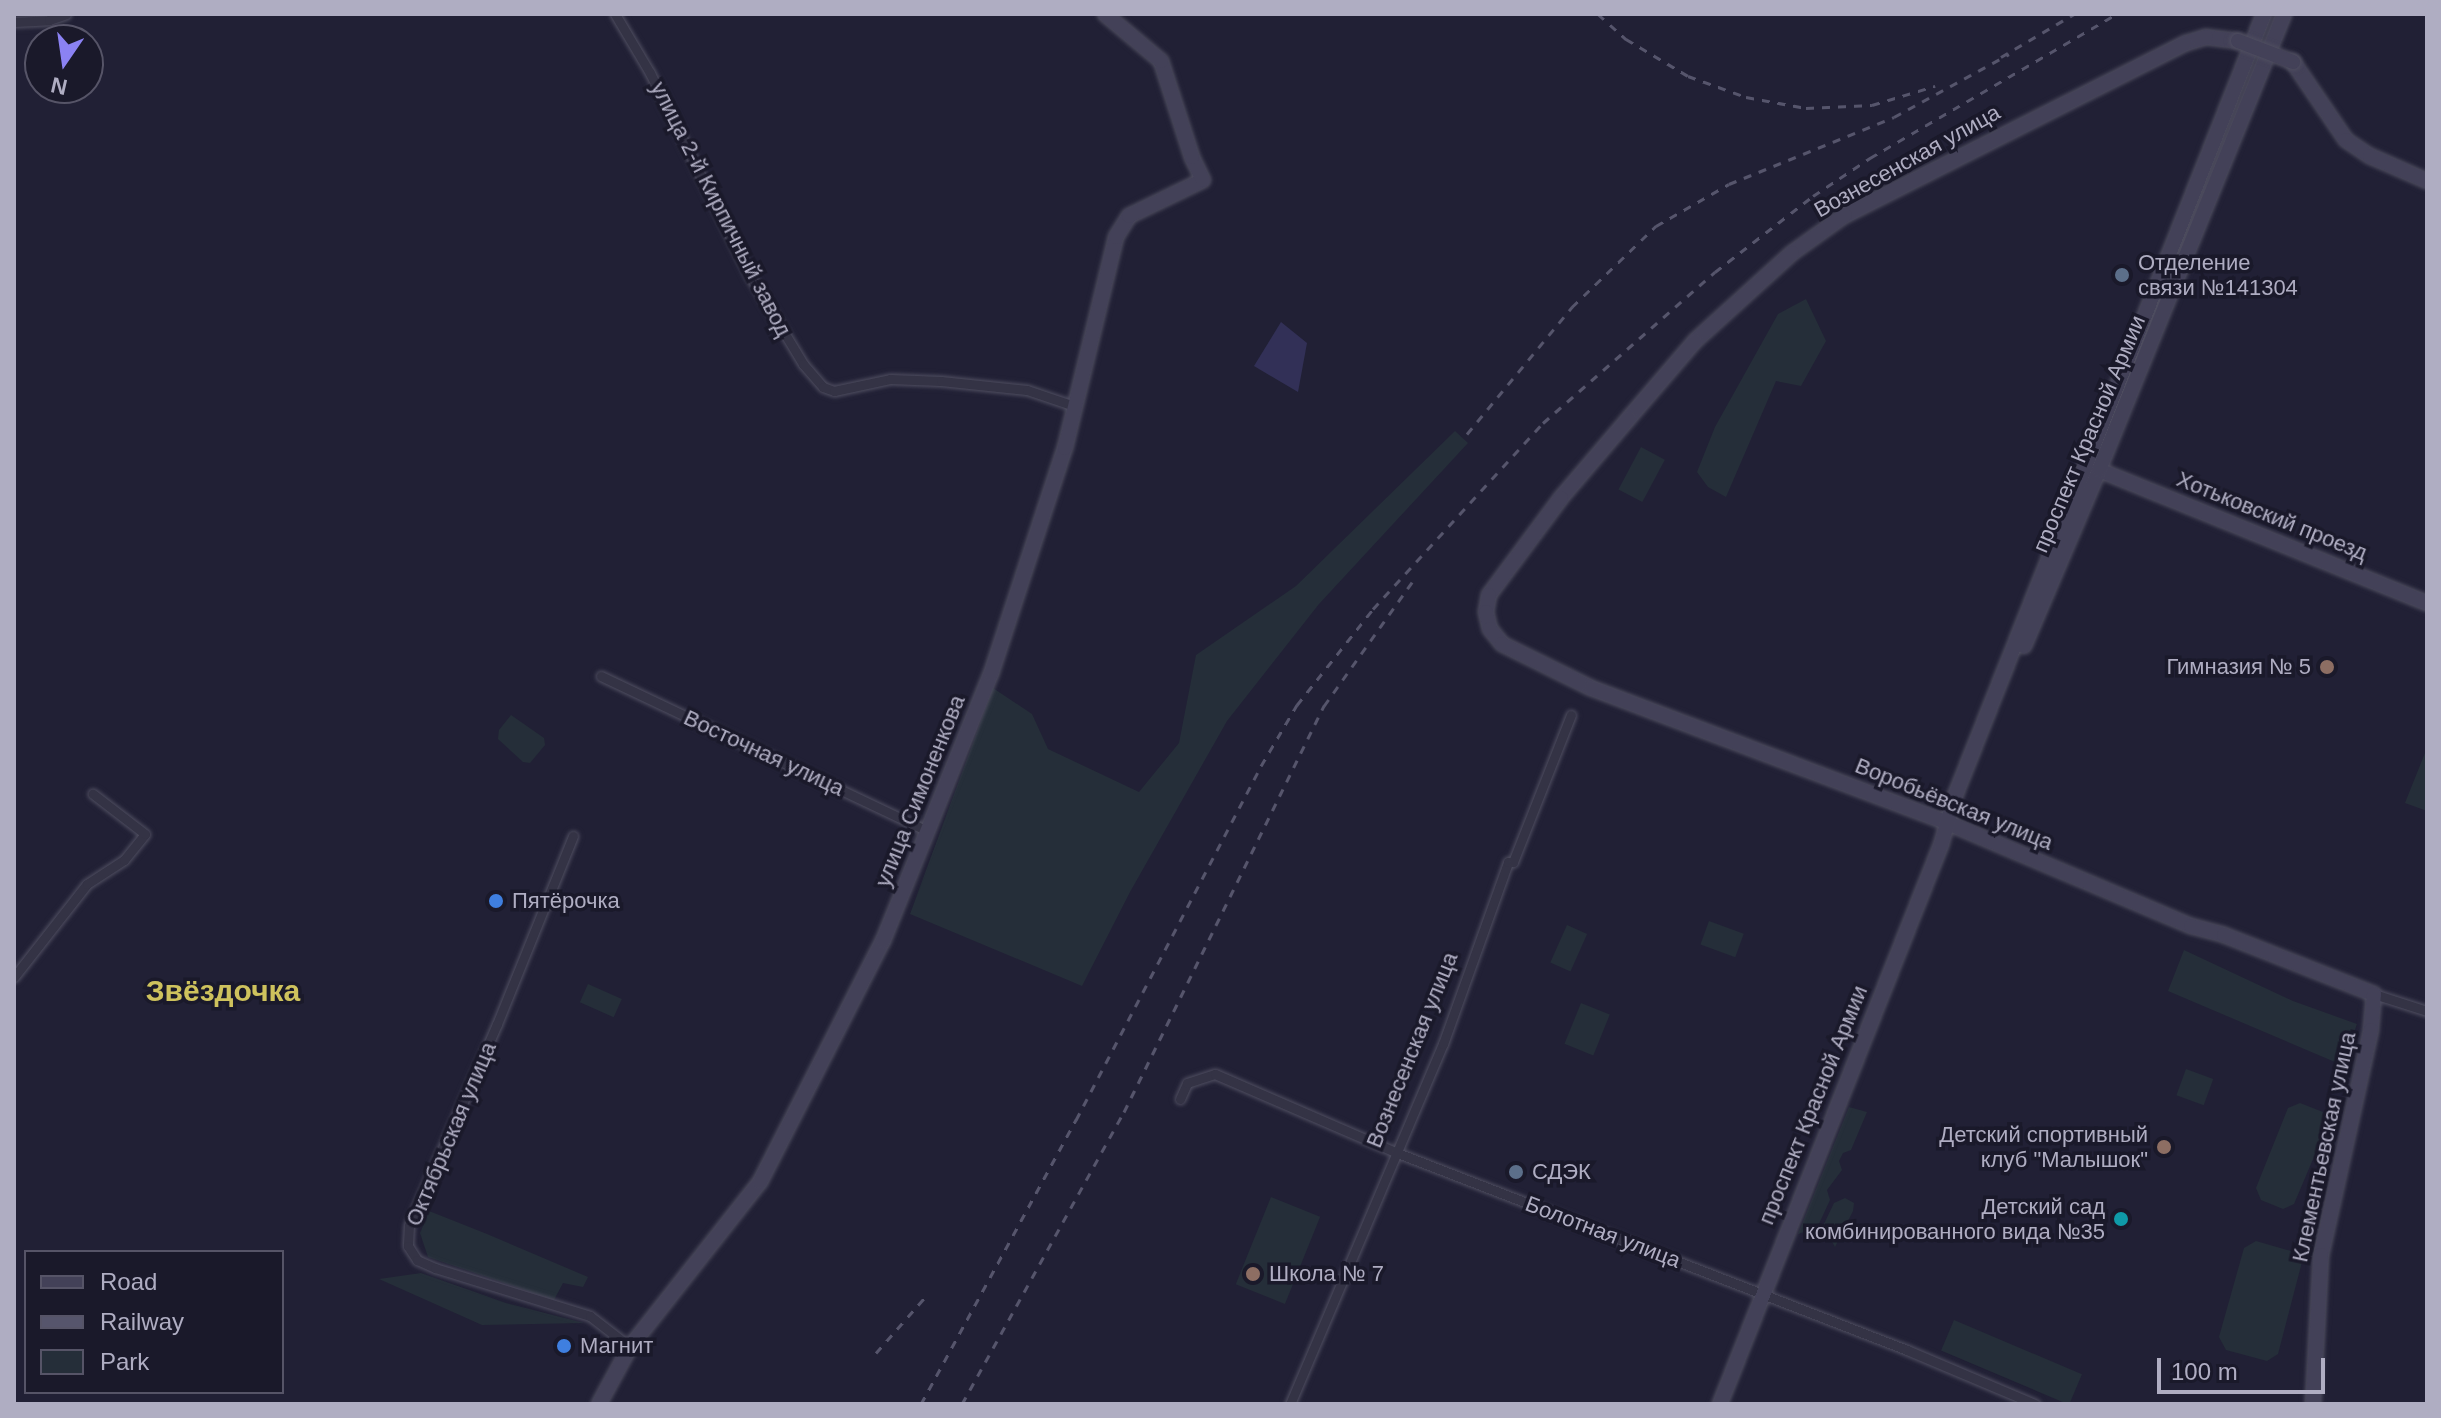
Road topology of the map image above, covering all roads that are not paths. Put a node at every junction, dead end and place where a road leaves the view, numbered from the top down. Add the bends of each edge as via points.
1 (66, 14) edge
2 (615, 14) edge
3 (1105, 14) edge
4 (2264, 14) edge
5 (2284, 14) edge
6 (14, 22) edge
7 (2427, 181) edge
8 (1074, 406) junction
9 (2099, 470) junction
10 (2427, 603) edge
11 (1486, 612) joint
12 (601, 676) dead end
13 (1571, 715) dead end
14 (93, 794) dead end
15 (1948, 823) junction
16 (927, 831) junction
17 (573, 836) dead end
18 (14, 977) edge
19 (2374, 994) junction
20 (2427, 1011) edge
21 (1180, 1099) dead end
22 (1395, 1152) junction
23 (1761, 1294) junction
24 (630, 1347) junction
25 (599, 1404) edge
26 (1290, 1404) edge
27 (1720, 1404) edge
28 (2035, 1404) edge
29 (2313, 1404) edge

1 - 6 street
2 - 8 street, улица 2-й Кирпичный завод via 650,73 750,276 803,364 823,387 834,391 890,379 941,381 1027,390
3 - 8 main road, улица Симоненкова via 1161,61 1203,180 1129,216 1116,237
4 - 15 main road, проспект Красной Армии
5 - 9 main road, проспект Красной Армии
7 - 11 main road, Вознесенская улица, bridge via 2346,140 2296,68 2238,41 2206,37 2186,43 1845,215 1792,253 1695,341 1657,385 1545,520 1489,595
8 - 16 main road, улица Симоненкова via 991,674
9 - 10 main road, Хотьковский проезд
9 - 15 main road, проспект Красной Армии
11 - 15 main road, Воробьёвская улица via 1490,629 1502,644 1591,688
12 - 16 street, Восточная улица
13 - 22 street, Вознесенская улица via 1513,862 1508,862 1443,1044
14 - 18 street via 145,834 124,860 87,884
15 - 19 main road, Воробьёвская улица via 2191,926
15 - 23 main road, проспект Красной Армии
16 - 24 main road, улица Симоненкова via 883,941 760,1182
17 - 24 street, Октябрьская улица via 409,1225 408,1246 417,1260 435,1268 590,1316
19 - 20 street, Воробьёвская улица
19 - 29 main road, Клементьевская улица via 2371,1030 2321,1255
21 - 22 street, Болотная улица via 1187,1083 1215,1074
22 - 23 street, Болотная улица
22 - 26 street, Вознесенская улица
23 - 27 main road, проспект Красной Армии
23 - 28 street, Болотная улица
24 - 25 main road, улица Симоненкова

